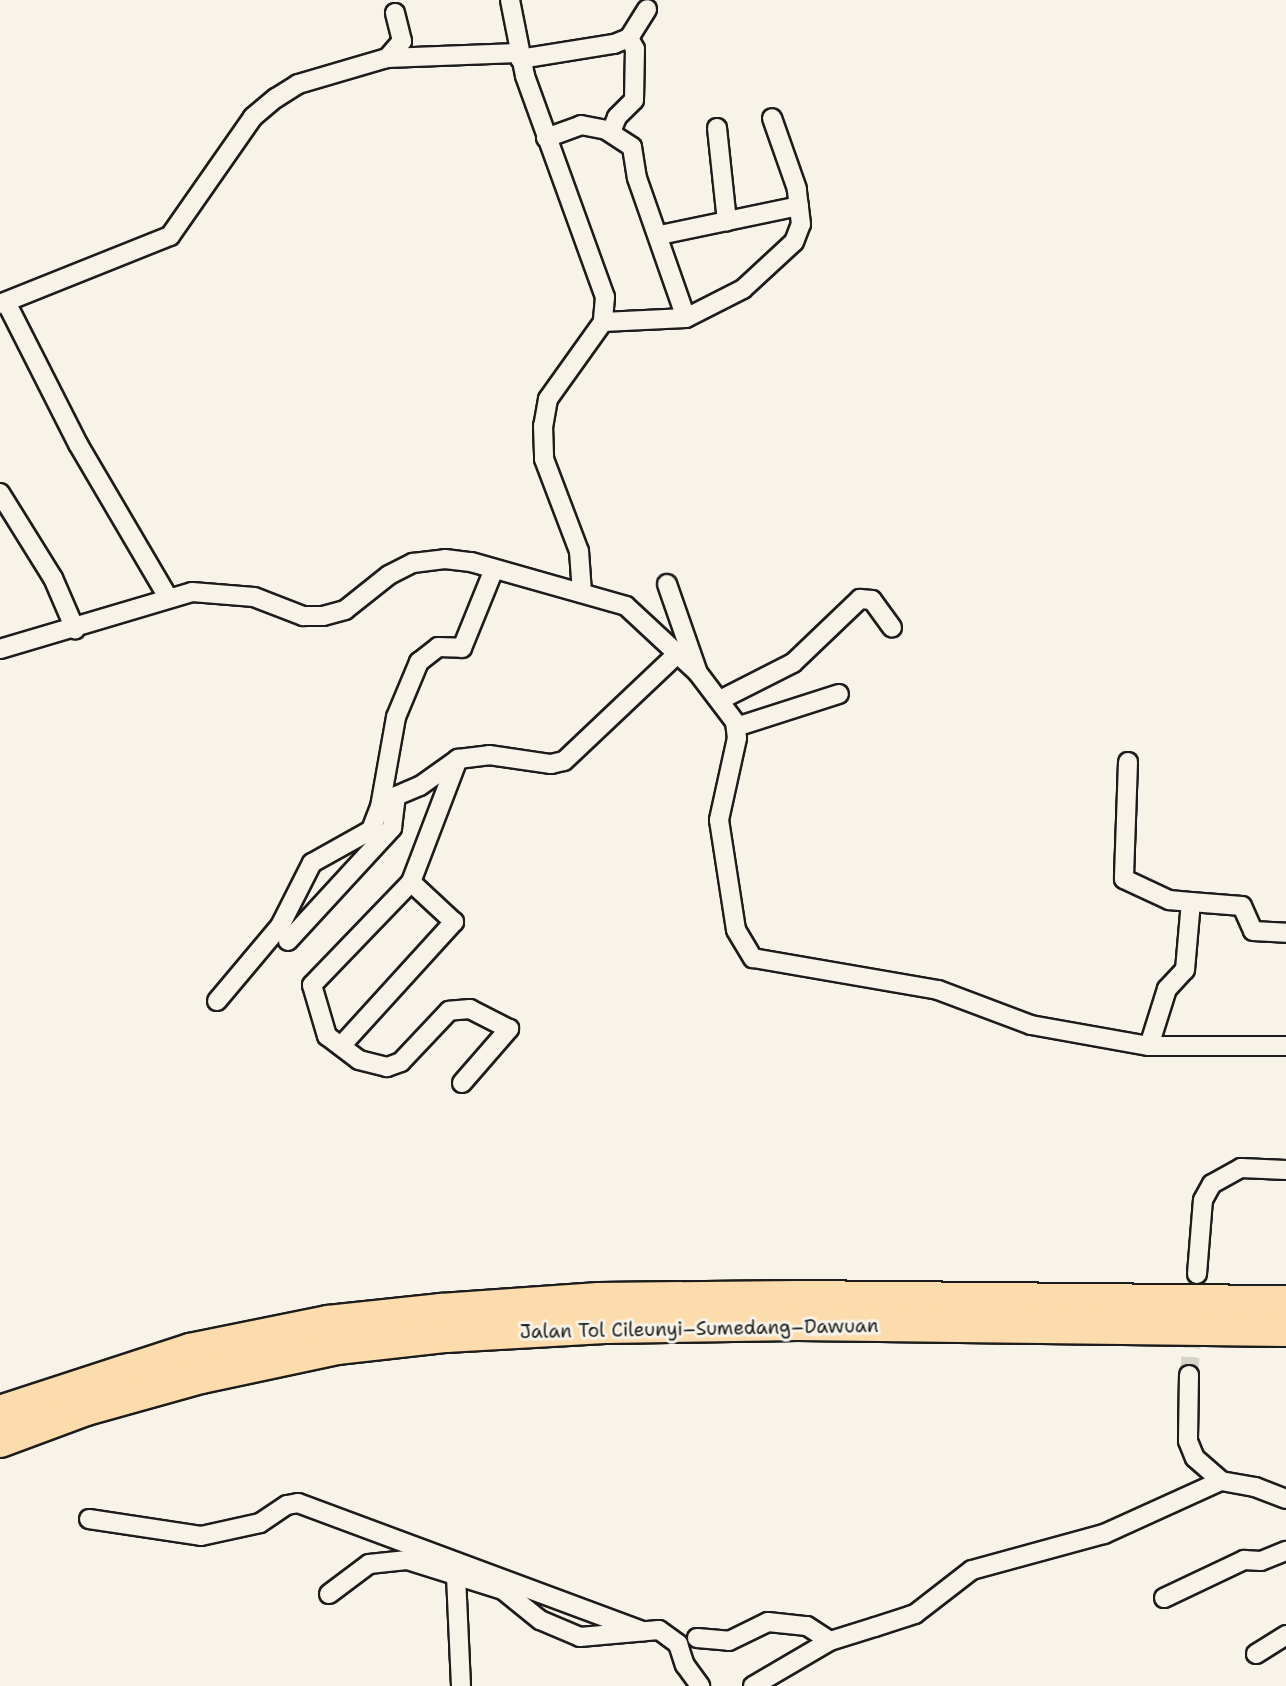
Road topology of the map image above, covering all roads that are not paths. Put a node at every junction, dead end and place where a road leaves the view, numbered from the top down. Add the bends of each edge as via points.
1 (510, 0) edge
2 (647, 9) dead end
3 (395, 13) dead end
4 (629, 38) junction
5 (519, 56) junction
6 (387, 58) junction
7 (772, 118) dead end
8 (717, 128) dead end
9 (611, 132) junction
10 (546, 138) junction
11 (799, 206) junction
12 (727, 221) junction
13 (660, 235) junction
14 (3, 303) edge
15 (686, 318) junction
16 (603, 322) junction
17 (0, 494) edge
18 (494, 569) junction
19 (667, 584) dead end
20 (582, 593) junction
21 (167, 596) junction
22 (892, 628) dead end
23 (75, 629) junction
24 (0, 649) edge
25 (677, 654) junction
26 (698, 673) junction
27 (839, 694) dead end
28 (720, 700) junction
29 (736, 727) junction
30 (458, 759) junction
31 (1128, 762) dead end
32 (411, 882) junction
33 (1191, 902) junction
34 (1286, 933) edge
35 (288, 941) dead end
36 (217, 1001) dead end
37 (341, 1046) junction
38 (1149, 1046) junction
39 (1286, 1046) edge
40 (462, 1083) dead end
41 (1286, 1170) edge
42 (1197, 1274) tunnel mouth
43 (1286, 1302) edge
44 (1286, 1330) edge
45 (1189, 1375) tunnel mouth
46 (0, 1412) edge
47 (0, 1441) edge
48 (1221, 1481) junction
49 (1286, 1499) edge
50 (89, 1519) dead end
51 (1286, 1551) edge
52 (456, 1576) junction
53 (329, 1594) dead end
54 (1164, 1598) dead end
55 (643, 1631) junction
56 (1286, 1635) edge
57 (697, 1638) dead end
58 (830, 1641) junction
59 (1256, 1654) dead end
60 (460, 1686) edge
61 (700, 1686) edge
62 (753, 1686) edge

1 - 5 street
2 - 4 street
3 - 6 street via 402,41
4 - 5 street
4 - 9 street via 635,49 634,100 617,117
5 - 6 street
5 - 10 street
6 - 14 street via 298,84 276,98 253,117 170,236
7 - 11 street
8 - 12 street
9 - 10 street via 574,125
9 - 13 street via 632,147 637,178
10 - 16 street via 594,259 605,298
11 - 12 street
11 - 15 street via 801,224 794,242 743,289
12 - 13 street
13 - 15 street
14 - 21 street
15 - 16 street
16 - 20 street via 548,399 543,426 544,459 579,551
17 - 23 street via 53,578
18 - 20 street
18 - 21 street via 445,559 413,564 389,575 345,610 323,616 303,615 254,597 223,592
18 - 36 street via 462,648 438,647 419,662 396,717 380,807 371,830 312,863 280,926
19 - 26 street
20 - 25 street via 626,606
21 - 23 street
22 - 28 street via 872,600 860,599 793,663
23 - 24 street
25 - 26 street
25 - 30 street via 564,761 551,764 489,755
26 - 28 street
27 - 29 street
28 - 29 street
29 - 38 street via 719,820 736,930 753,958 938,990 1031,1025
30 - 32 street
30 - 35 street via 420,786 396,796 392,828
31 - 33 street via 1124,879 1168,900
32 - 37 street via 312,985 327,1037
32 - 37 street via 454,922
33 - 34 street via 1242,906 1253,931
33 - 38 street via 1185,971 1167,989
37 - 40 street via 359,1060 387,1067 401,1062 449,1011 470,1009 509,1029
38 - 39 street
41 - 42 street via 1241,1168 1212,1184 1203,1200
43 - 46 highway, Jalan Tol Cileunyi–Sumedang–Dawuan via 758,1297 599,1299 441,1310 328,1322 190,1350
44 - 47 highway, Jalan Tol Cileunyi–Sumedang–Dawuan via 798,1324 605,1327 446,1336 337,1348 201,1377 86,1409
45 - 48 street via 1191,1451
48 - 49 street
48 - 58 street via 1104,1534 972,1570 915,1614
50 - 55 street via 201,1536 260,1523 298,1503
51 - 54 street via 1261,1561 1244,1560
52 - 53 street via 407,1560 377,1561 350,1575
52 - 55 street via 503,1590 540,1620 580,1637
52 - 60 street
55 - 61 street via 659,1630 678,1644 685,1665
56 - 59 street
57 - 58 street via 729,1641 774,1621 807,1626
58 - 62 street

